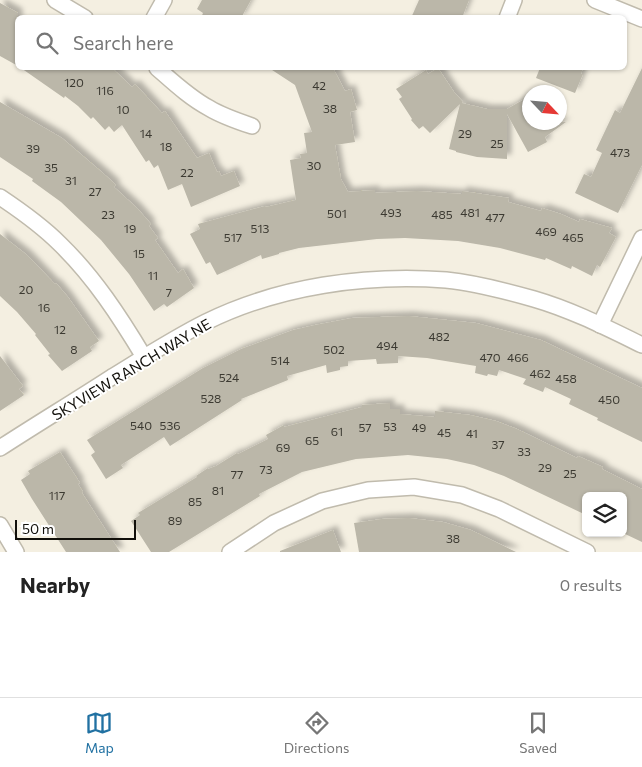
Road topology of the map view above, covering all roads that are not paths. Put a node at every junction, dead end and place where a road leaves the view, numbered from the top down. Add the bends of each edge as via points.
1 (55, 0) edge
2 (164, 0) edge
3 (514, 0) edge
4 (595, 0) edge
5 (80, 15) edge
6 (156, 15) edge
7 (508, 15) edge
8 (642, 19) edge
9 (159, 70) edge
10 (252, 126) dead end
11 (0, 197) edge
12 (642, 238) edge
13 (600, 325) junction
14 (642, 345) edge
15 (144, 357) junction
16 (0, 448) edge
17 (0, 525) edge
18 (16, 552) edge
19 (230, 552) edge
20 (587, 552) edge

1 - 5 street
2 - 6 street
3 - 7 street
4 - 8 street
9 - 10 street via 207,108
11 - 15 street via 28,216 83,269 107,299
12 - 13 street
13 - 14 street, SKYVIEW RANCH WAY NE
13 - 15 street, SKYVIEW RANCH WAY NE via 535,299 447,280 341,282 290,292 244,306 207,321
15 - 16 street, SKYVIEW RANCH WAY NE
17 - 18 street
19 - 20 street via 274,524 322,501 368,490 414,487 462,495 499,509

